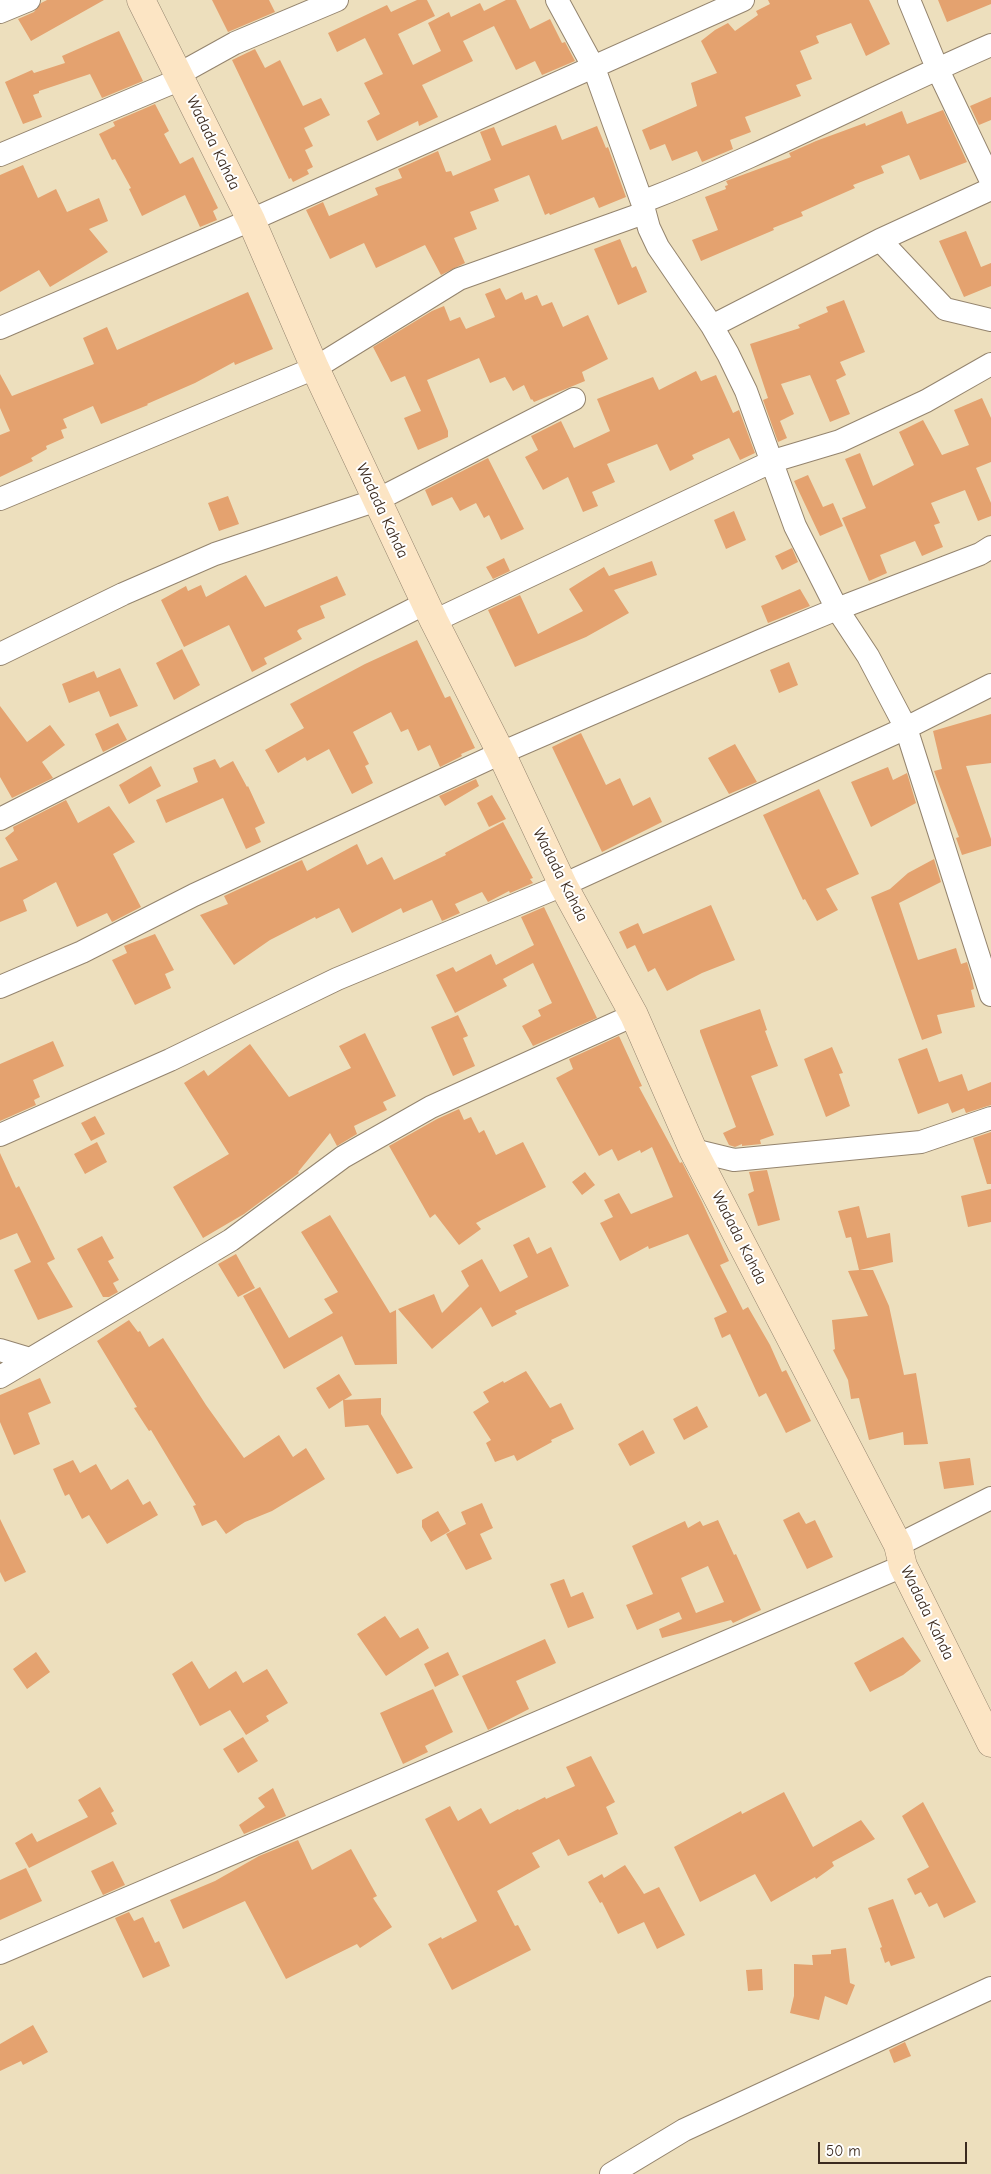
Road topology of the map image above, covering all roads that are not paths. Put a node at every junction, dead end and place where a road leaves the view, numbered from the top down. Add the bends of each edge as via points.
1 (29, 0) edge
2 (141, 0) edge
3 (337, 0) edge
4 (557, 0) edge
5 (743, 0) edge
6 (909, 0) edge
7 (0, 12) edge
8 (991, 46) edge
9 (594, 68) junction
10 (938, 68) junction
11 (180, 77) junction
12 (0, 154) edge
13 (991, 181) edge
14 (991, 189) edge
15 (643, 207) junction
16 (251, 220) junction
17 (880, 240) junction
18 (991, 320) edge
19 (712, 326) junction
20 (0, 328) edge
21 (991, 364) edge
22 (315, 368) junction
23 (574, 399) dead end
24 (773, 461) junction
25 (0, 499) edge
26 (376, 500) junction
27 (991, 546) edge
28 (837, 609) junction
29 (430, 612) junction
30 (0, 654) edge
31 (991, 685) edge
32 (906, 728) junction
33 (501, 753) junction
34 (0, 819) edge
35 (563, 885) junction
36 (0, 987) edge
37 (991, 994) edge
38 (634, 1015) junction
39 (991, 1118) edge
40 (0, 1134) edge
41 (693, 1150) junction
42 (0, 1350) edge
43 (30, 1359) junction
44 (0, 1377) edge
45 (991, 1498) edge
46 (900, 1556) junction
47 (991, 1744) edge
48 (0, 1953) edge
49 (991, 1988) edge
50 (611, 2174) edge

1 - 7 street
2 - 11 main road, Wadada Kahda
3 - 11 street via 235,43
4 - 9 street
5 - 9 street
6 - 10 street
8 - 10 street
9 - 15 street
9 - 16 street
10 - 13 street
10 - 15 street
11 - 12 street
11 - 16 main road, Wadada Kahda
14 - 17 street
15 - 19 street via 658,247
15 - 22 street via 459,279
16 - 20 street
16 - 22 main road, Wadada Kahda
17 - 18 street via 945,309
17 - 19 street
19 - 24 street via 746,391
21 - 24 street via 926,401 840,441
22 - 25 street
22 - 26 main road, Wadada Kahda
23 - 26 street
24 - 28 street via 795,526
24 - 29 street
26 - 29 main road, Wadada Kahda
26 - 30 street via 215,554 123,594
27 - 28 street via 980,554
28 - 32 street via 868,656
28 - 33 street
29 - 33 main road, Wadada Kahda
29 - 34 street
31 - 32 street
32 - 35 street
32 - 37 street
33 - 35 main road, Wadada Kahda
33 - 36 street via 194,895 82,952
35 - 38 main road, Wadada Kahda
35 - 40 street via 336,979 170,1060
38 - 41 main road, Wadada Kahda
38 - 43 street via 432,1107 343,1157 231,1240
39 - 41 street via 921,1142 734,1160
41 - 46 main road, Wadada Kahda
42 - 43 street
43 - 44 street
45 - 46 street
46 - 47 main road, Wadada Kahda
46 - 48 street
49 - 50 street via 684,2130

